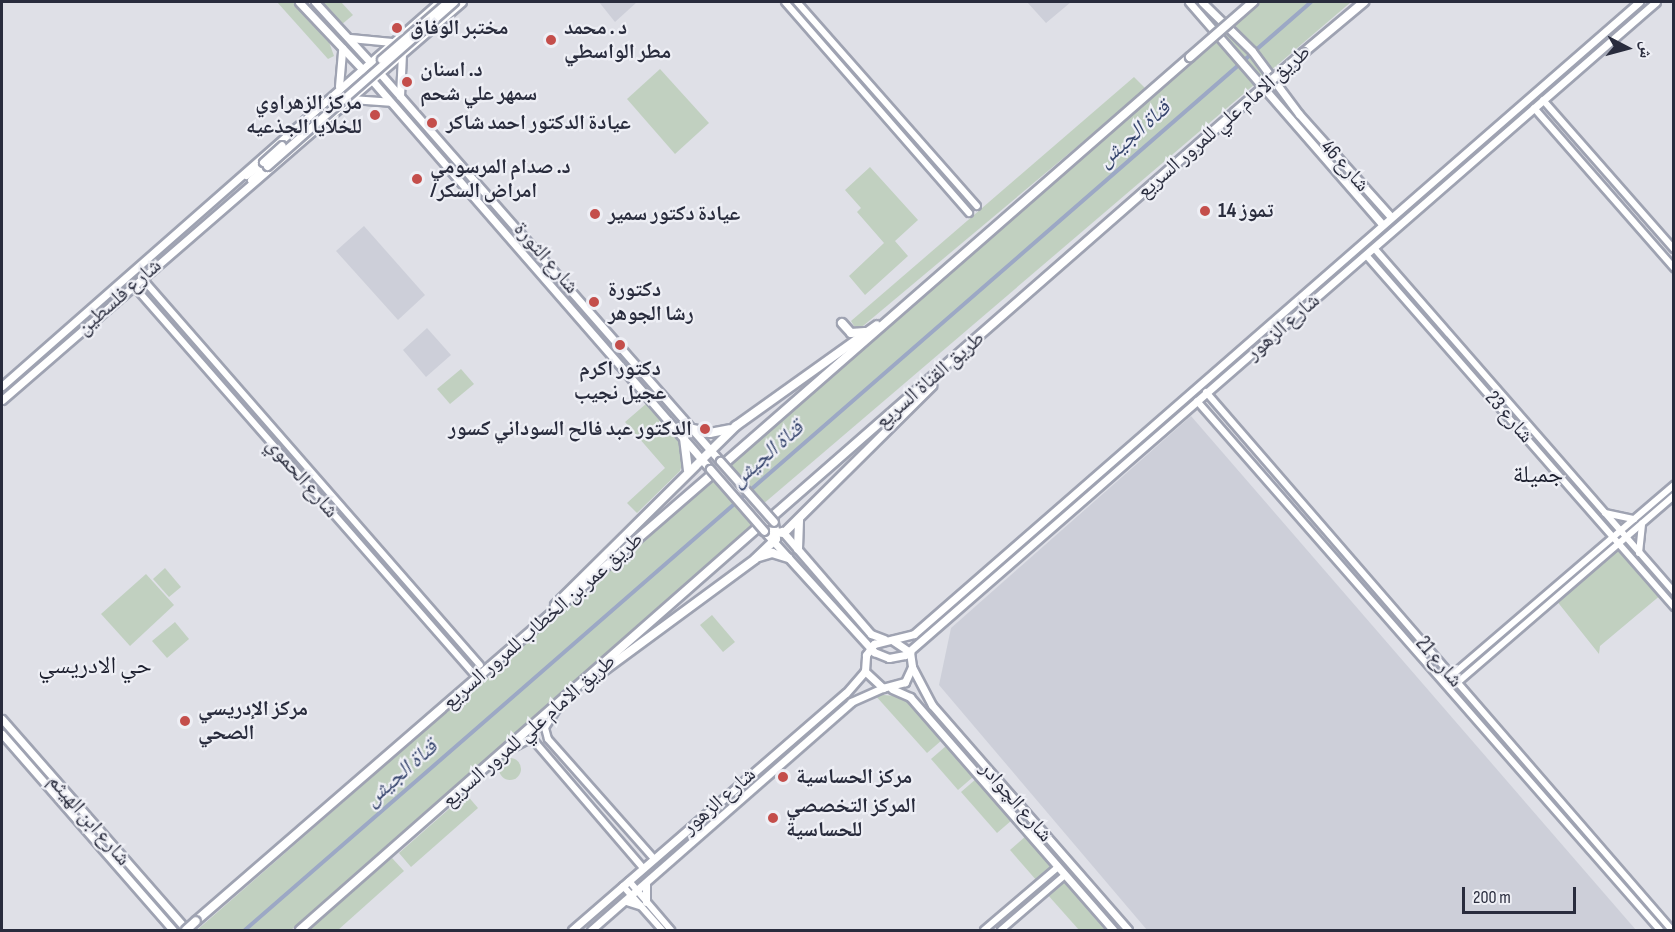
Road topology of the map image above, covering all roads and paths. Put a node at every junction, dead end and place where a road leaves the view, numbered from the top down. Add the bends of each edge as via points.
1 (299, 2) edge
2 (315, 2) edge
3 (439, 2) edge
4 (447, 2) edge
5 (454, 2) edge
6 (462, 2) edge
7 (785, 2) edge
8 (797, 2) edge
9 (1254, 2) edge
10 (1364, 2) edge
11 (1639, 2) edge
12 (1656, 2) edge
13 (1193, 3) edge
14 (1205, 4) edge
15 (348, 38) junction
16 (392, 42) junction
17 (342, 48) junction
18 (402, 53) junction
19 (370, 62) junction
20 (362, 70) junction
21 (379, 72) junction
22 (371, 79) junction
23 (338, 88) junction
24 (400, 96) junction
25 (351, 99) junction
26 (1543, 100) junction
27 (391, 103) junction
28 (1534, 108) junction
29 (265, 164) junction
30 (467, 169) junction
31 (457, 178) junction
32 (1425, 188) junction
33 (227, 189) junction
34 (237, 195) junction
35 (969, 196) junction
36 (1416, 196) junction
37 (1433, 197) junction
38 (961, 204) junction
39 (1424, 205) junction
40 (977, 206) dead end
41 (969, 213) dead end
42 (1391, 217) junction
43 (1382, 225) junction
44 (1653, 225) junction
45 (1643, 233) junction
46 (202, 234) dead end
47 (188, 237) junction
48 (1084, 243) joint
49 (1374, 248) junction
50 (1674, 249) edge
51 (1366, 255) junction
52 (1674, 268) edge
53 (141, 277) junction
54 (133, 285) junction
55 (160, 298) junction
56 (110, 304) junction
57 (151, 305) junction
58 (900, 311) junction
59 (109, 315) dead end
60 (869, 331) junction
61 (1256, 334) junction
62 (1264, 343) junction
63 (842, 350) junction
64 (950, 365) junction
65 (1488, 378) junction
66 (1481, 385) junction
67 (2, 386) edge
68 (1206, 392) junction
69 (2, 400) edge
70 (1197, 401) junction
71 (736, 426) junction
72 (693, 429) junction
73 (684, 438) junction
74 (707, 455) junction
75 (1557, 457) junction
76 (724, 461) junction
77 (1549, 464) junction
78 (688, 470) junction
79 (710, 473) junction
80 (1674, 485) edge
81 (1674, 496) edge
82 (333, 497) junction
83 (325, 504) junction
84 (1605, 513) junction
85 (800, 517) junction
86 (774, 518) junction
87 (1634, 519) junction
88 (1642, 523) junction
89 (760, 530) junction
90 (1620, 531) junction
91 (777, 535) junction
92 (1613, 537) junction
93 (1626, 537) junction
94 (1618, 544) junction
95 (1340, 548) junction
96 (798, 549) junction
97 (1639, 553) junction
98 (1333, 555) junction
99 (788, 558) junction
100 (756, 559) junction
101 (1674, 592) edge
102 (954, 598) junction
103 (961, 607) junction
104 (1674, 608) edge
105 (544, 620) junction
106 (889, 639) junction
107 (870, 648) junction
108 (910, 652) junction
109 (480, 665) dead end
110 (912, 667) junction
111 (865, 671) junction
112 (472, 672) dead end
113 (1451, 676) junction
114 (586, 681) junction
115 (1457, 683) junction
116 (886, 688) junction
117 (561, 703) junction
118 (2, 719) edge
119 (1499, 729) junction
120 (2, 734) edge
121 (1491, 736) junction
122 (507, 751) junction
123 (1586, 830) junction
124 (1578, 837) junction
125 (654, 859) junction
126 (1058, 867) junction
127 (643, 868) junction
128 (1065, 875) junction
129 (142, 881) junction
130 (647, 882) junction
131 (626, 884) junction
132 (135, 887) junction
133 (631, 896) junction
134 (643, 903) junction
135 (171, 928) edge
136 (186, 930) edge
137 (300, 930) edge
138 (572, 930) edge
139 (591, 930) edge
140 (662, 930) edge
141 (671, 930) edge
142 (984, 930) edge
143 (1001, 930) edge
144 (1113, 930) edge
145 (1128, 930) edge
146 (1660, 930) edge
147 (1672, 930) edge

1 - 17 main road
2 - 15 main road
3 - 16 main road, شارع فلسطين
4 - 29 main road, شارع فلسطين, bridge
5 - 29 main road, شارع فلسطين, bridge
6 - 18 main road, شارع فلسطين
7 - 38 street
8 - 35 street
9 - 58 highway, bridge
10 - 48 highway, طريق الامام علي للمرور السريع, bridge
11 - 32 main road, شارع الزهور
12 - 26 main road, شارع الزهور
13 - 43 main road, شارع 46, bridge
14 - 42 main road, شارع 46, bridge via 1256,56 1299,114
15 - 16 main road
15 - 19 main road
16 - 19 main road, شارع فلسطين
17 - 20 main road
17 - 23 main road
18 - 21 main road, شارع فلسطين
18 - 24 main road
19 - 20 main road, شارع فلسطين
20 - 23 main road, شارع فلسطين
21 - 22 main road, شارع فلسطين
21 - 24 main road, شارع الثورة
22 - 25 main road, شارع فلسطين
22 - 27 main road, شارع الثورة
23 - 33 main road, شارع فلسطين
24 - 30 main road, شارع الثورة
25 - 27 main road
25 - 34 main road, شارع فلسطين
26 - 28 main road, شارع الزهور
26 - 44 street
27 - 31 main road, شارع الثورة
28 - 37 main road, شارع الزهور
28 - 45 street
29 - 33 main road, شارع فلسطين
29 - 34 main road, شارع فلسطين
30 - 31 main road
30 - 72 main road, شارع الثورة
31 - 73 main road, شارع الثورة
32 - 36 main road, شارع الزهور
32 - 37 main road via 1426,196
33 - 67 main road, شارع فلسطين via 111,285
34 - 47 main road, شارع فلسطين
35 - 38 street via 968,202
35 - 40 street
36 - 39 main road via 1423,198
36 - 42 main road, شارع الزهور
37 - 39 main road, شارع الزهور
38 - 41 street
39 - 49 main road, شارع الزهور
42 - 43 main road, شارع الزهور
43 - 61 main road, شارع الزهور
44 - 45 street
44 - 50 street
45 - 52 street
46 - 47 main road
47 - 53 main road, شارع فلسطين
48 - 64 highway, طريق القناة السريع
49 - 51 main road, شارع الزهور
49 - 65 street, شارع 23
51 - 62 main road, شارع الزهور
51 - 66 street, شارع 23
53 - 54 main road, شارع فلسطين
53 - 55 street, شارع الحموي
54 - 56 main road, شارع فلسطين
54 - 57 street, شارع الحموي
55 - 57 street
55 - 82 street, شارع الحموي
56 - 59 main road
56 - 69 main road, شارع فلسطين
57 - 83 street, شارع الحموي
58 - 60 highway
58 - 76 highway
60 - 63 highway
60 - 63 highway via 854,333 844,326
61 - 62 main road
61 - 102 main road, شارع الزهور
62 - 68 main road, شارع الزهور
63 - 71 highway
64 - 85 highway
64 - 86 highway, طريق القناة السريع
65 - 66 street
65 - 75 street, شارع 23
66 - 77 street, شارع 23
68 - 70 main road, شارع الزهور
68 - 95 street, شارع 21
70 - 98 street, شارع 21
70 - 103 main road, شارع الزهور
71 - 72 highway via 710,433
71 - 74 highway
72 - 74 main road, شارع الثورة
73 - 74 main road, شارع الثورة
73 - 78 highway
74 - 76 highway
74 - 78 highway
74 - 79 highway
75 - 77 street
75 - 84 street, شارع 23
76 - 86 main road, bridge
77 - 92 street, شارع 23
78 - 105 highway via 580,578
79 - 89 main road, bridge
79 - 105 highway, طريق عمر بن الخطاب للمرور السريع
80 - 87 street
81 - 88 street
82 - 83 street
82 - 109 street, شارع الحموي
83 - 112 street, شارع الحموي
84 - 87 street
84 - 90 street, شارع 23
85 - 91 highway
85 - 96 highway
86 - 91 highway
87 - 90 street
88 - 93 street
88 - 97 street
89 - 91 highway
89 - 114 highway, طريق الامام علي للمرور السريع
90 - 92 street
90 - 93 street, شارع 23
91 - 96 main road
91 - 99 main road
91 - 100 highway
92 - 94 street, شارع 23
92 - 113 street
93 - 94 street
93 - 97 street, شارع 23
94 - 104 street, شارع 23
94 - 115 street
95 - 98 street
95 - 113 street, شارع 21
96 - 106 main road via 871,634
97 - 101 street, شارع 23
98 - 121 street, شارع 21
99 - 100 highway via 772,554
99 - 107 main road
100 - 114 highway via 623,659
102 - 103 main road
102 - 106 main road, شارع الزهور via 914,634
103 - 108 main road, شارع الزهور
105 - 136 highway, طريق عمر بن الخطاب للمرور السريع, bridge
106 - 107 main road, شارع الزهور
106 - 108 main road
107 - 108 main road via 889,658
107 - 111 main road
108 - 110 main road
110 - 116 main road, شارع الزهور via 905,682
110 - 145 main road, شارع الچوادر via 932,705
111 - 116 main road, شارع الچوادر
111 - 125 main road, شارع الزهور via 846,693
113 - 115 street, شارع 21
114 - 117 highway, طريق الامام علي للمرور السريع
115 - 119 street, شارع 21
116 - 126 main road, شارع الچوادر via 910,697
116 - 130 main road, شارع الزهور via 850,702
117 - 122 highway, طريق الامام علي للمرور السريع
117 - 125 street via 545,728 548,739
118 - 129 main road, شارع ابن الهيثم
119 - 121 street
119 - 123 street, شارع 21
120 - 132 main road, شارع ابن الهيثم
121 - 124 street, شارع 21
122 - 127 street via 528,740 534,742
122 - 137 highway, طريق الامام علي للمرور السريع
123 - 124 street
123 - 147 street, شارع 21
124 - 146 street, شارع 21
125 - 127 main road, شارع الزهور
126 - 128 main road, شارع الچوادر
126 - 142 street
127 - 131 main road, شارع الزهور
128 - 143 street
128 - 144 main road, شارع الچوادر
129 - 132 main road
129 - 136 main road, شارع ابن الهيثم
130 - 133 main road, شارع الزهور
130 - 134 main road
131 - 133 street
131 - 138 main road, شارع الزهور
132 - 135 main road, شارع ابن الهيثم
133 - 134 main road
133 - 134 street
133 - 139 main road, شارع الزهور
134 - 140 street via 649,921
134 - 141 street

